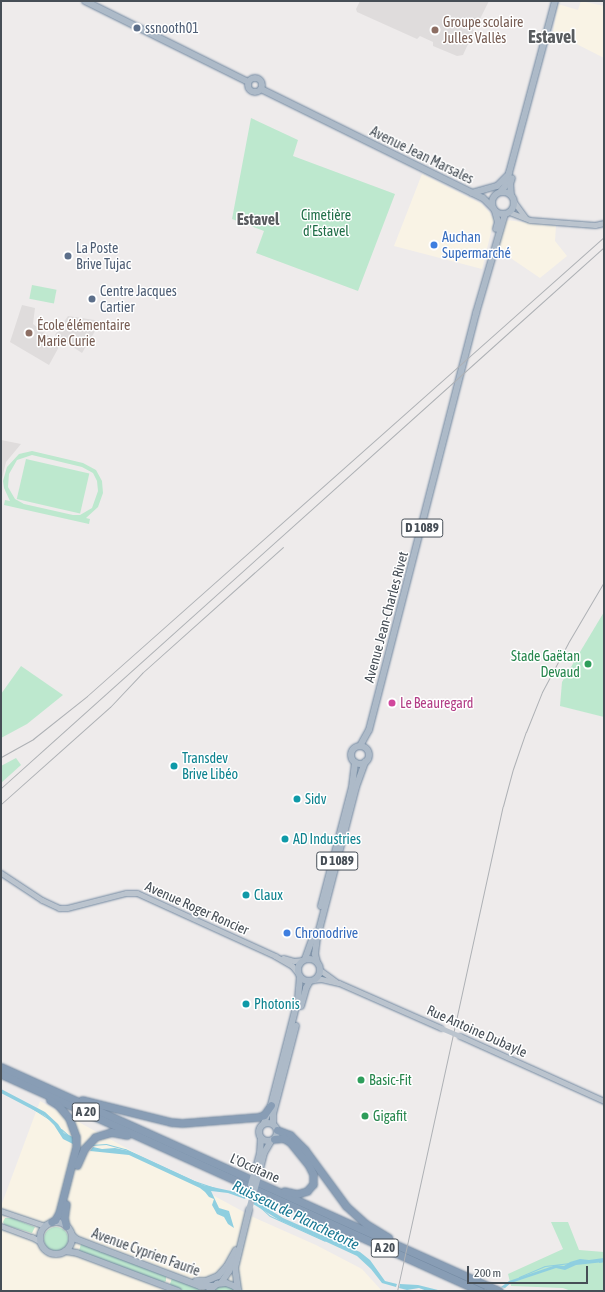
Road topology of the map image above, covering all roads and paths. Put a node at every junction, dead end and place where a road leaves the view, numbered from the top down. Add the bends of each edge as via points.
1 (84, 1) edge
2 (555, 1) edge
3 (248, 82) junction
4 (261, 88) junction
5 (529, 104) junction
6 (509, 173) junction
7 (472, 193) junction
8 (498, 193) junction
9 (511, 195) junction
10 (483, 198) junction
11 (514, 202) junction
12 (493, 209) junction
13 (507, 213) junction
14 (527, 219) junction
15 (604, 223) edge
16 (479, 302) junction
17 (369, 730) junction
18 (360, 746) junction
19 (368, 751) junction
20 (355, 762) junction
21 (365, 762) junction
22 (1, 873) edge
23 (275, 956) junction
24 (304, 959) junction
25 (317, 962) junction
26 (320, 970) junction
27 (298, 974) junction
28 (312, 981) junction
29 (339, 984) junction
30 (1, 1067) edge
31 (1, 1074) edge
32 (19, 1082) junction
33 (57, 1092) junction
34 (604, 1101) edge
35 (271, 1105) junction
36 (264, 1123) junction
37 (275, 1127) junction
38 (261, 1138) junction
39 (273, 1140) junction
40 (152, 1143) junction
41 (258, 1168) junction
42 (268, 1188) junction
43 (1, 1211) edge
44 (48, 1224) junction
45 (1, 1226) edge
46 (66, 1226) junction
47 (72, 1235) junction
48 (240, 1240) junction
49 (40, 1241) junction
50 (236, 1250) junction
51 (65, 1251) junction
52 (418, 1255) junction
53 (180, 1278) junction
54 (221, 1283) junction
55 (214, 1286) junction
56 (238, 1290) edge
57 (177, 1291) edge
58 (210, 1291) edge
59 (480, 1291) edge
60 (499, 1291) edge

1 - 3 main road
2 - 5 main road
3 - 4 main road via 251,91 255,92
3 - 4 main road via 251,79 258,79 262,84
4 - 7 main road, Avenue Jean Marsales
5 - 6 main road
5 - 9 main road via 510,184
6 - 7 main road via 497,186
6 - 8 main road via 505,186
7 - 10 main road, Avenue Jean Marsales
8 - 9 main road
8 - 10 main road, Avenue Jean Marsales
8 - 12 main road via 492,200
9 - 11 main road
10 - 12 main road, Avenue Jean Marsales
11 - 13 main road via 513,208
11 - 14 main road
12 - 13 main road
12 - 16 main road, D 1089 via 498,222 479,292
13 - 14 main road
13 - 16 main road, D 1089
14 - 15 main road via 596,225
16 - 17 main road, Avenue Jean-Charles Rivet / D 1089
17 - 18 main road, Avenue Jean-Charles Rivet / D 1089
17 - 19 main road, Avenue Jean-Charles Rivet
18 - 19 main road
18 - 20 main road via 352,752
19 - 21 main road
20 - 21 main road
20 - 24 main road, D 1089 via 352,787 314,935
21 - 25 main road, D 1089 via 317,938
22 - 23 main road, Avenue Roger Roncier via 51,905 66,908 126,893 137,893
23 - 24 main road, Avenue Roger Roncier via 294,961
23 - 27 main road, Avenue Roger Roncier via 292,966
24 - 25 main road via 311,958
24 - 27 main road via 299,964
25 - 26 main road
26 - 28 main road
26 - 29 main road, Rue Antoine Dubayle
27 - 28 main road via 304,980
27 - 35 main road via 298,999
28 - 29 main road, Rue Antoine Dubayle via 321,979
28 - 37 main road via 306,988 273,1114
29 - 34 main road, Rue Antoine Dubayle, bridge
30 - 33 highway, L'Occitane / A 20
31 - 32 highway, L'Occitane / A 20
32 - 40 highway, L'Occitane / A 20
32 - 44 highway via 58,1105 70,1118 76,1137 75,1158 59,1213 55,1220
33 - 35 highway via 182,1124 258,1117 264,1115
33 - 42 highway, L'Occitane / A 20
35 - 36 main road
36 - 37 main road
36 - 38 main road via 259,1128
37 - 39 main road
37 - 52 highway via 290,1135 305,1150 336,1195 356,1216
38 - 39 main road via 266,1141
38 - 41 main road
39 - 41 main road
39 - 42 highway via 286,1140 294,1146 312,1170 314,1179 310,1188 303,1194
40 - 46 highway via 111,1132 95,1137 89,1142 79,1159 64,1211
40 - 59 highway, L'Occitane / A 20
41 - 48 main road, bridge
42 - 52 highway, L'Occitane / A 20
43 - 44 main road
44 - 46 main road via 59,1222
44 - 49 main road via 40,1233
45 - 49 main road
46 - 47 main road
47 - 51 main road
47 - 53 main road, Avenue Cyprien Faurie via 76,1239
48 - 50 main road
48 - 56 main road via 236,1268
49 - 51 main road via 42,1248 49,1253 60,1254
50 - 53 main road via 222,1272 212,1279 201,1282
50 - 54 main road via 232,1265
51 - 57 main road, Avenue Cyprien Faurie via 77,1253
52 - 60 highway, L'Occitane / A 20
53 - 55 main road, Avenue Cyprien Faurie via 202,1286
54 - 55 main road
54 - 56 main road via 230,1284
55 - 58 main road

